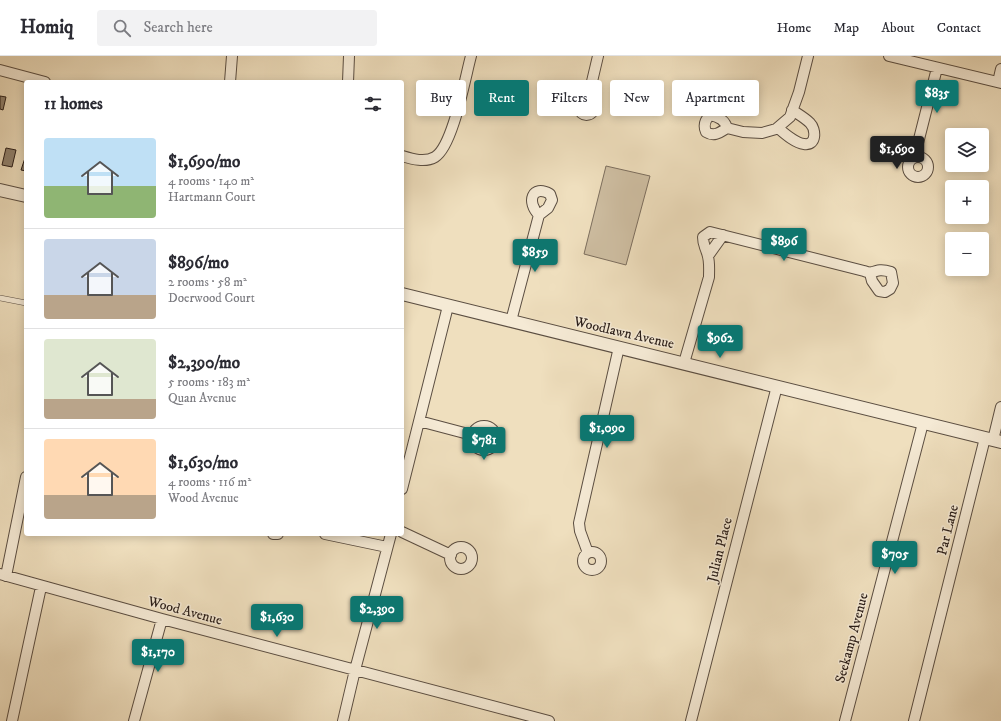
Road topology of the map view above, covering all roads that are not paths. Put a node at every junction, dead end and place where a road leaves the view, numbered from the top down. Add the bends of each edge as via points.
1 (232, 56) edge
2 (349, 56) edge
3 (471, 56) edge
4 (598, 56) edge
5 (808, 56) edge
6 (889, 56) edge
7 (937, 68) junction
8 (1001, 69) edge
9 (0, 70) edge
10 (38, 80) edge
11 (230, 80) edge
12 (348, 80) edge
13 (592, 80) edge
14 (999, 83) edge
15 (792, 110) junction
16 (727, 128) dead end
17 (778, 128) junction
18 (404, 156) edge
19 (917, 157) dead end
20 (0, 190) edge
21 (24, 196) edge
22 (539, 215) dead end
23 (724, 236) junction
24 (708, 256) junction
25 (870, 273) dead end
26 (404, 295) edge
27 (0, 298) edge
28 (24, 303) edge
29 (448, 306) junction
30 (511, 321) junction
31 (620, 347) junction
32 (684, 363) junction
33 (777, 386) junction
34 (1001, 407) edge
35 (419, 421) junction
36 (923, 423) junction
37 (472, 435) dead end
38 (993, 440) edge
39 (404, 481) edge
40 (24, 486) edge
41 (404, 533) edge
42 (335, 536) edge
43 (390, 536) edge
44 (387, 547) junction
45 (588, 552) dead end
46 (451, 554) dead end
47 (3, 575) edge
48 (41, 587) junction
49 (162, 619) junction
50 (355, 670) junction
51 (12, 721) edge
52 (134, 721) edge
53 (343, 721) edge
54 (549, 721) edge
55 (691, 721) edge
56 (845, 721) edge
57 (914, 721) edge

1 - 11 street
2 - 12 street
3 - 18 street via 451,134 443,150 434,158 418,160
4 - 13 street
5 - 15 street
6 - 7 street
7 - 14 street
7 - 19 street via 916,147
8 - 14 street
9 - 10 street
15 - 17 street via 790,117
15 - 17 street via 811,124 815,131 814,138 805,144 785,135
16 - 17 street via 762,133
20 - 21 street
22 - 30 street
23 - 24 street
23 - 24 street via 710,232 703,237
23 - 25 street
24 - 32 street via 709,277
26 - 29 street, Woodlawn Avenue
27 - 28 lane
29 - 30 street, Woodlawn Avenue
29 - 35 street
30 - 31 street, Woodlawn Avenue
31 - 32 street, Woodlawn Avenue
31 - 45 street via 579,523
32 - 33 street, Woodlawn Avenue
33 - 36 street, Woodlawn Avenue
33 - 55 street, Julian Place
34 - 38 street, Par Lane
35 - 37 street
35 - 39 street
36 - 38 street, Woodlawn Avenue
36 - 56 street, Seekamp Avenue
38 - 57 street, Par Lane
40 - 47 street
41 - 46 street
42 - 44 street
43 - 44 street
44 - 50 street
47 - 48 street, Wood Avenue
48 - 49 street, Wood Avenue
48 - 51 street
49 - 50 street, Wood Avenue
49 - 52 street
50 - 53 street
50 - 54 street, Wood Avenue

